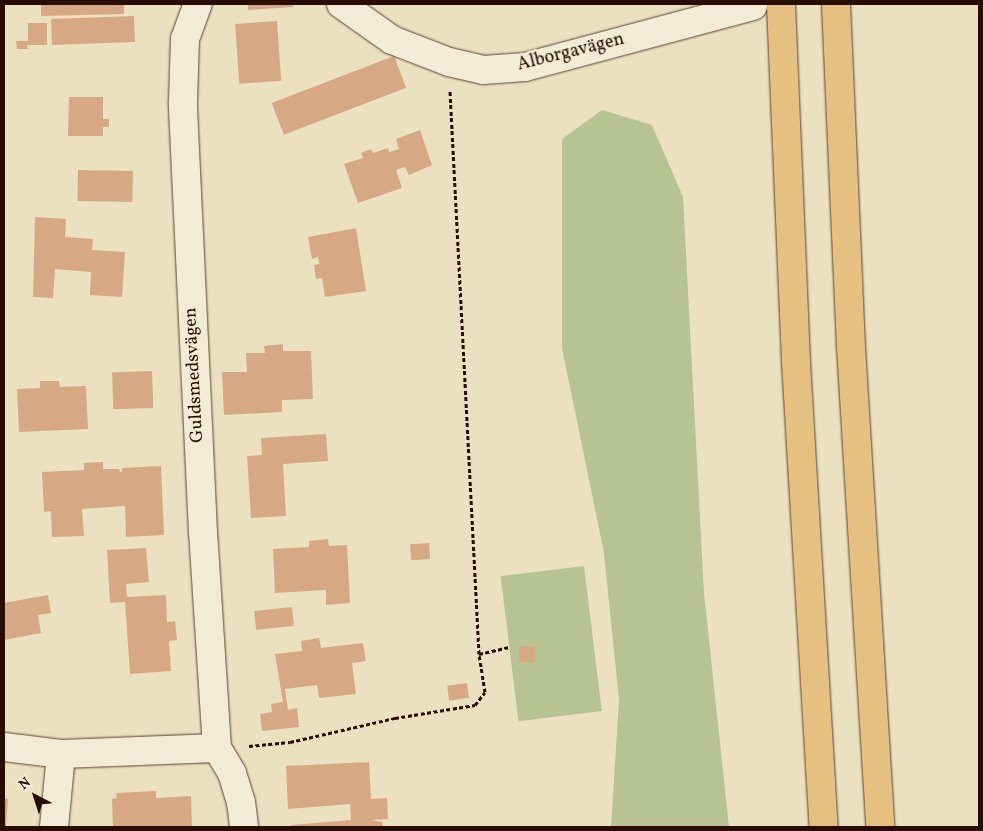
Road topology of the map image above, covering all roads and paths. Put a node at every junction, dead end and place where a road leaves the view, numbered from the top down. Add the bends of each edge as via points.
1 (198, 4) edge
2 (343, 4) edge
3 (781, 4) edge
4 (836, 4) edge
5 (753, 6) dead end
6 (449, 62) junction
7 (510, 647) dead end
8 (479, 654) junction
9 (4, 747) edge
10 (217, 748) junction
11 (61, 754) junction
12 (54, 827) edge
13 (244, 827) edge
14 (824, 827) edge
15 (880, 827) edge

1 - 10 street, Guldsmedsvägen via 185,39 183,102 201,502
2 - 6 street, Alborgavägen via 392,40
3 - 14 highway via 796,362
4 - 15 highway via 852,356
5 - 6 street, Alborgavägen via 525,67 483,70
6 - 8 path
7 - 8 path
8 - 10 path via 484,692 475,705 395,718 290,742
9 - 11 street
10 - 11 street
10 - 13 street, Guldsmedsvägen via 232,773
11 - 12 street

